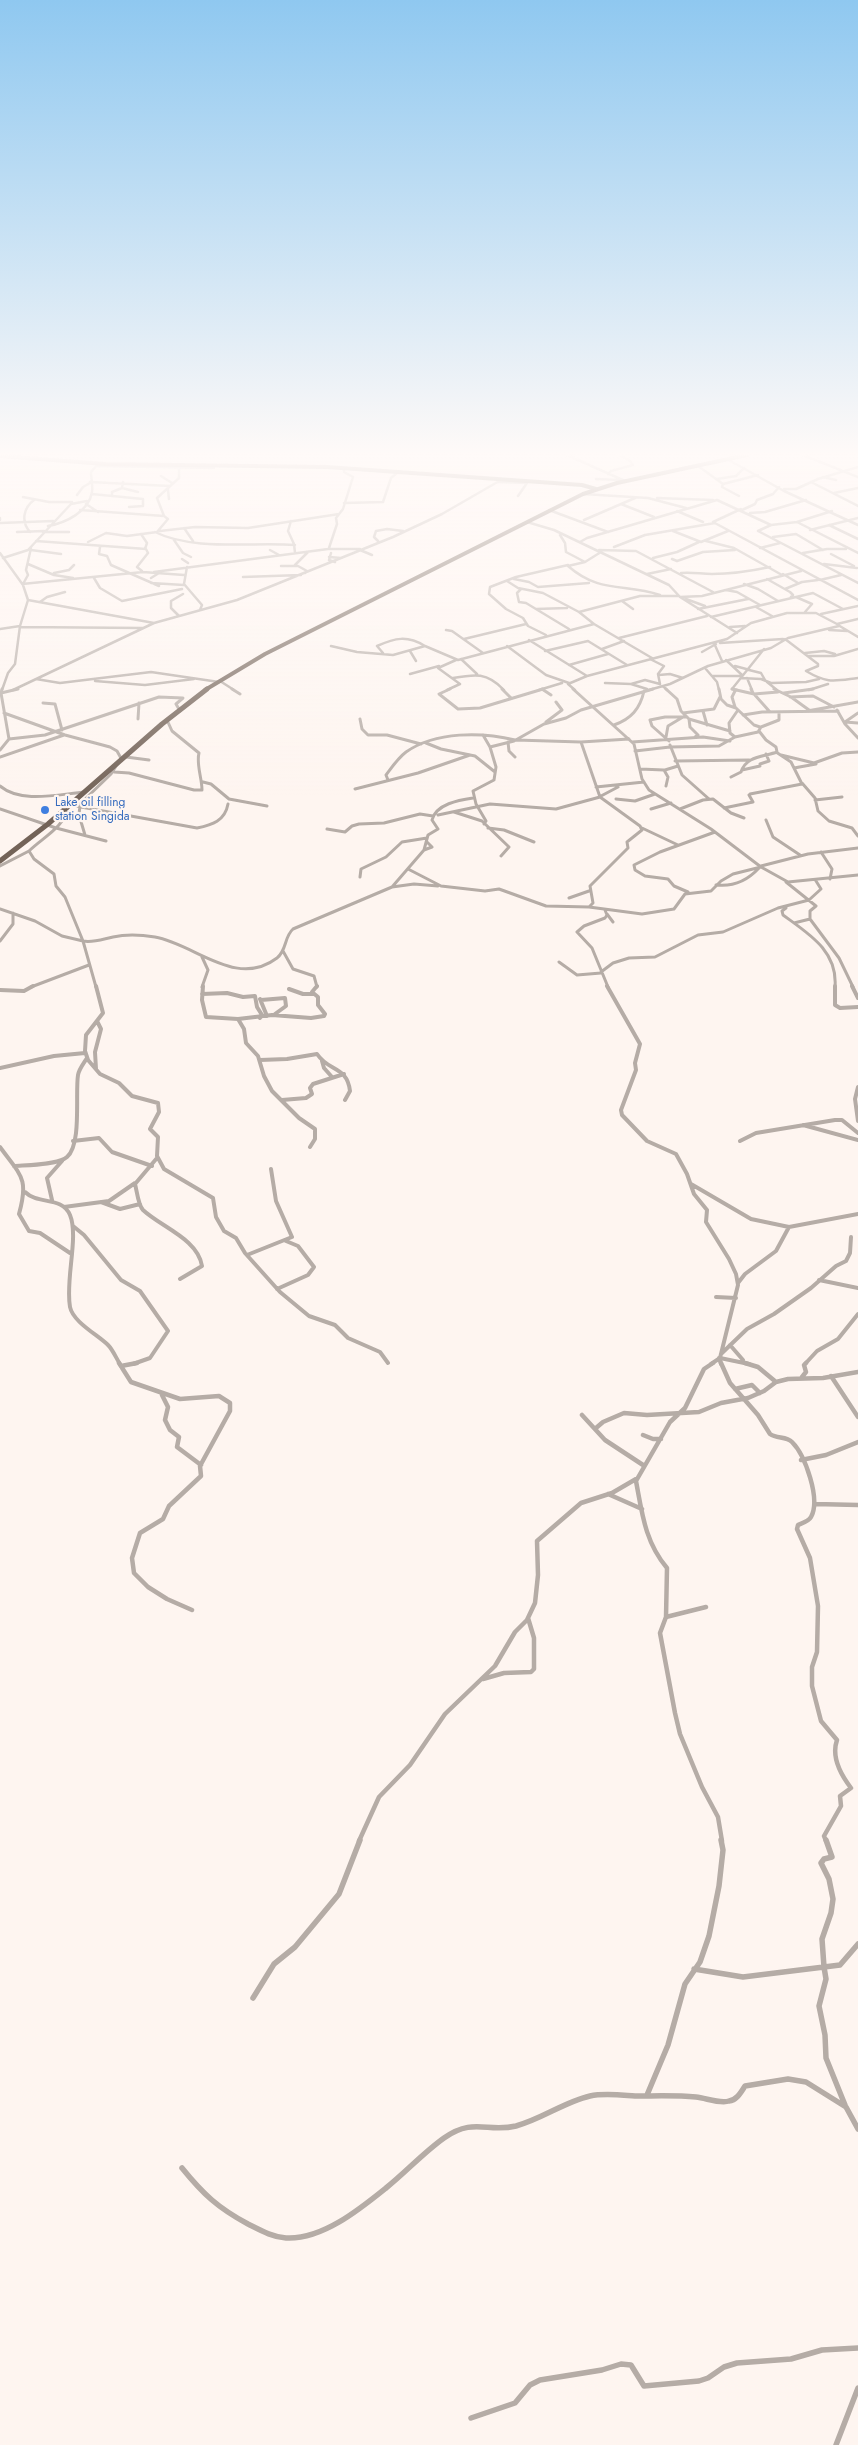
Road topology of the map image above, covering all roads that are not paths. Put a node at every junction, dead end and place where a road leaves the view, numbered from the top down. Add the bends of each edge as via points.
1 (10, 569) edge
2 (26, 569) edge
3 (40, 569) edge
4 (69, 569) edge
5 (120, 569) edge
6 (140, 569) edge
7 (173, 569) edge
8 (185, 569) edge
9 (305, 569) edge
10 (316, 569) edge
11 (433, 569) edge
12 (551, 569) edge
13 (572, 569) edge
14 (636, 569) edge
15 (672, 569) joint
16 (758, 569) edge
17 (774, 569) edge
18 (799, 569) edge
19 (832, 569) edge
20 (149, 572) junction
21 (154, 572) junction
22 (678, 572) junction
23 (804, 572) junction
24 (159, 573) junction
25 (305, 573) junction
26 (52, 574) junction
27 (130, 574) junction
28 (646, 574) junction
29 (783, 574) junction
30 (184, 575) junction
31 (301, 575) junction
32 (844, 575) junction
33 (243, 577) dead end
34 (94, 578) junction
35 (151, 578) dead end
36 (511, 579) junction
37 (767, 579) junction
38 (78, 580) junction
39 (507, 580) junction
40 (820, 580) junction
41 (858, 582) edge
42 (148, 583) junction
43 (799, 583) junction
44 (23, 584) junction
45 (744, 584) junction
46 (184, 585) junction
47 (588, 585) junction
48 (159, 586) dead end
49 (597, 587) dead end
50 (602, 587) junction
51 (182, 588) dead end
52 (520, 589) junction
53 (785, 589) junction
54 (724, 590) junction
55 (65, 592) dead end
56 (654, 592) junction
57 (714, 592) junction
58 (183, 594) dead end
59 (642, 596) junction
60 (662, 596) junction
61 (793, 596) junction
62 (680, 597) junction
63 (748, 599) junction
64 (28, 600) junction
65 (858, 600) edge
66 (778, 601) junction
67 (40, 602) junction
68 (622, 602) junction
69 (708, 606) junction
70 (758, 606) junction
71 (858, 606) edge
72 (571, 608) junction
73 (536, 609) junction
74 (633, 609) dead end
75 (698, 609) junction
76 (200, 610) junction
77 (843, 610) junction
78 (579, 612) junction
79 (805, 612) junction
80 (821, 614) junction
81 (178, 616) junction
82 (709, 616) junction
83 (772, 616) junction
84 (858, 619) edge
85 (154, 623) junction
86 (526, 624) junction
87 (594, 624) junction
88 (838, 625) junction
89 (20, 626) junction
90 (728, 626) junction
91 (745, 626) junction
92 (143, 628) junction
93 (0, 629) edge
94 (570, 629) junction
95 (446, 630) dead end
96 (826, 630) junction
97 (847, 631) junction
98 (737, 633) junction
99 (546, 635) junction
100 (858, 637) edge
101 (620, 638) junction
102 (464, 639) junction
103 (786, 639) junction
104 (529, 640) junction
105 (624, 641) junction
106 (715, 644) junction
107 (331, 646) dead end
108 (425, 646) junction
109 (507, 646) junction
110 (771, 648) junction
111 (602, 649) junction
112 (764, 649) junction
113 (858, 649) edge
114 (410, 651) junction
115 (545, 651) junction
116 (702, 652) dead end
117 (383, 653) junction
118 (483, 653) junction
119 (805, 653) junction
120 (609, 654) junction
121 (761, 654) junction
122 (840, 655) junction
123 (808, 656) junction
124 (458, 659) junction
125 (651, 659) junction
126 (416, 661) dead end
127 (723, 661) junction
128 (730, 664) junction
129 (570, 665) junction
130 (628, 665) junction
131 (440, 666) junction
132 (706, 668) junction
133 (749, 670) junction
134 (410, 674) dead end
135 (477, 674) junction
136 (659, 675) junction
137 (587, 676) junction
138 (712, 676) junction
139 (741, 677) junction
140 (197, 678) junction
141 (453, 678) junction
142 (683, 678) junction
143 (747, 678) junction
144 (858, 678) edge
145 (36, 679) junction
146 (88, 680) junction
147 (821, 680) junction
148 (766, 681) junction
149 (219, 682) junction
150 (562, 683) junction
151 (569, 683) junction
152 (604, 683) dead end
153 (630, 684) junction
154 (831, 684) junction
155 (663, 685) junction
156 (1, 689) edge
157 (542, 689) junction
158 (649, 689) junction
159 (644, 691) junction
160 (735, 691) junction
161 (780, 692) junction
162 (240, 694) dead end
163 (754, 694) junction
164 (551, 695) dead end
165 (790, 696) junction
166 (720, 697) junction
167 (512, 698) junction
168 (1, 699) edge
169 (556, 702) dead end
170 (858, 702) edge
171 (44, 703) dead end
172 (139, 703) junction
173 (592, 706) junction
174 (834, 706) junction
175 (736, 709) junction
176 (809, 710) junction
177 (180, 711) junction
178 (703, 711) junction
179 (838, 711) junction
180 (770, 712) junction
181 (800, 712) junction
182 (683, 713) junction
183 (779, 713) junction
184 (858, 713) edge
185 (3, 715) edge
186 (743, 715) junction
187 (686, 718) junction
188 (360, 719) dead end
189 (138, 720) dead end
190 (167, 720) junction
191 (844, 722) junction
192 (545, 723) junction
193 (858, 723) edge
194 (614, 725) junction
195 (707, 725) junction
196 (760, 729) junction
197 (62, 730) junction
198 (56, 731) junction
199 (730, 731) junction
200 (64, 735) junction
201 (483, 735) junction
202 (736, 737) junction
203 (694, 738) junction
204 (858, 738) edge
205 (9, 739) junction
206 (514, 740) junction
207 (667, 740) junction
208 (617, 741) junction
209 (631, 741) junction
210 (730, 741) junction
211 (508, 742) junction
212 (581, 742) junction
213 (426, 743) junction
214 (490, 747) junction
215 (670, 747) junction
216 (686, 748) junction
217 (0, 750) edge
218 (635, 751) junction
219 (858, 752) edge
220 (672, 753) junction
221 (766, 754) junction
222 (777, 754) junction
223 (470, 755) junction
224 (0, 757) edge
225 (515, 757) dead end
226 (122, 760) junction
227 (148, 760) dead end
228 (749, 760) junction
229 (675, 761) junction
230 (820, 762) junction
231 (678, 766) junction
232 (794, 768) junction
233 (640, 769) junction
234 (665, 770) junction
235 (742, 770) junction
236 (114, 772) junction
237 (495, 772) junction
238 (731, 777) dead end
239 (388, 780) junction
240 (203, 782) junction
241 (644, 782) junction
242 (802, 783) junction
243 (0, 786) edge
244 (620, 786) junction
245 (666, 786) dead end
246 (596, 787) junction
247 (355, 789) dead end
248 (85, 792) junction
249 (655, 794) junction
250 (750, 794) joint
251 (600, 796) junction
252 (842, 797) dead end
253 (473, 798) junction
254 (616, 799) dead end
255 (709, 799) junction
256 (815, 800) junction
257 (670, 803) junction
258 (228, 804) dead end
259 (69, 806) junction
260 (79, 806) junction
261 (267, 806) dead end
262 (475, 806) junction
263 (0, 808) edge
264 (724, 808) junction
265 (651, 810) dead end
266 (680, 810) junction
267 (453, 812) junction
268 (434, 816) junction
269 (744, 818) dead end
270 (766, 820) dead end
271 (49, 824) junction
272 (484, 824) junction
273 (641, 827) junction
274 (56, 828) junction
275 (488, 828) junction
276 (327, 829) dead end
277 (715, 832) junction
278 (85, 835) junction
279 (858, 836) edge
280 (106, 840) dead end
281 (427, 840) junction
282 (534, 842) dead end
283 (680, 845) junction
284 (858, 848) edge
285 (424, 850) junction
286 (29, 851) junction
287 (821, 852) junction
288 (501, 856) dead end
289 (800, 856) junction
290 (0, 861) edge
291 (0, 866) edge
292 (761, 867) junction
293 (408, 869) junction
294 (858, 875) edge
295 (360, 877) dead end
296 (816, 880) junction
297 (830, 880) junction
298 (785, 881) junction
299 (440, 885) junction
300 (716, 885) junction
301 (392, 887) junction
302 (589, 891) junction
303 (690, 892) junction
304 (569, 898) dead end
305 (809, 900) junction
306 (791, 906) junction
307 (589, 907) junction
308 (0, 909) edge
309 (606, 912) junction
310 (13, 913) junction
311 (810, 919) junction
312 (613, 922) dead end
313 (794, 923) junction
314 (0, 941) edge
315 (83, 941) junction
316 (283, 951) junction
317 (202, 957) junction
318 (559, 962) dead end
319 (89, 965) junction
320 (601, 972) junction
321 (0, 990) edge
322 (289, 990) dead end
323 (202, 994) junction
324 (314, 994) junction
325 (256, 997) junction
326 (858, 998) edge
327 (261, 1000) junction
328 (858, 1007) edge
329 (275, 1015) junction
330 (267, 1016) junction
331 (260, 1018) junction
332 (238, 1019) junction
333 (97, 1021) junction
334 (85, 1052) junction
335 (87, 1058) junction
336 (260, 1060) junction
337 (322, 1061) junction
338 (0, 1068) edge
339 (96, 1069) junction
340 (344, 1074) junction
341 (332, 1077) junction
342 (858, 1087) edge
343 (282, 1100) junction
344 (345, 1100) dead end
345 (858, 1120) edge
346 (803, 1125) junction
347 (858, 1133) edge
348 (740, 1140) dead end
349 (858, 1140) edge
350 (73, 1141) junction
351 (0, 1147) edge
352 (310, 1147) dead end
353 (157, 1158) junction
354 (63, 1160) junction
355 (152, 1165) junction
356 (14, 1166) junction
357 (164, 1168) junction
358 (271, 1169) dead end
359 (135, 1183) junction
360 (690, 1184) junction
361 (25, 1192) junction
362 (52, 1200) junction
363 (101, 1202) junction
364 (140, 1204) junction
365 (64, 1207) junction
366 (858, 1214) edge
367 (72, 1225) junction
368 (789, 1227) junction
369 (851, 1237) dead end
370 (285, 1241) junction
371 (70, 1253) junction
372 (247, 1255) junction
373 (180, 1279) dead end
374 (819, 1280) junction
375 (738, 1282) junction
376 (858, 1288) edge
377 (277, 1289) junction
378 (716, 1297) dead end
379 (736, 1298) junction
380 (858, 1315) edge
381 (730, 1345) junction
382 (720, 1357) junction
383 (388, 1363) dead end
384 (747, 1364) junction
385 (121, 1366) junction
386 (858, 1372) edge
387 (831, 1376) junction
388 (802, 1378) junction
389 (776, 1382) junction
390 (735, 1389) junction
391 (161, 1393) junction
392 (760, 1393) junction
393 (742, 1399) junction
394 (582, 1415) dead end
395 (678, 1415) junction
396 (858, 1418) edge
397 (596, 1428) junction
398 (643, 1435) dead end
399 (661, 1439) junction
400 (858, 1442) edge
401 (802, 1460) junction
402 (201, 1465) junction
403 (644, 1465) junction
404 (636, 1479) junction
405 (608, 1494) junction
406 (815, 1504) junction
407 (858, 1505) edge
408 (642, 1509) junction
409 (706, 1607) dead end
410 (192, 1610) dead end
411 (666, 1617) junction
412 (528, 1618) junction
413 (481, 1679) junction
414 (858, 1944) edge
415 (824, 1967) junction
416 (694, 1969) junction
417 (253, 1998) dead end
418 (647, 2095) junction
419 (846, 2107) junction
420 (858, 2129) edge
421 (182, 2168) dead end
422 (858, 2348) edge
423 (858, 2388) edge
424 (471, 2418) dead end
425 (836, 2445) edge

1 - 44 street
2 - 44 street via 28,575
3 - 26 street
4 - 26 street
5 - 27 street
6 - 20 street
7 - 21 street
8 - 30 street
9 - 25 street
10 - 25 street
11 - 149 highway via 265,654
12 - 36 street
13 - 47 street
14 - 28 street
15 - 22 street
15 - 28 street
16 - 22 street via 709,574
17 - 29 street
18 - 23 street
19 - 32 street
20 - 21 street
20 - 27 street
21 - 24 street
22 - 57 street
23 - 29 street
23 - 40 street
24 - 30 street
24 - 35 street
25 - 31 street
26 - 38 street
27 - 34 street
27 - 42 street
28 - 62 street via 669,585
29 - 37 street
29 - 43 street
30 - 46 street
31 - 33 street
31 - 76 street via 237,600
32 - 40 street
32 - 41 street
34 - 38 street
34 - 51 street via 100,588 122,601
36 - 39 street
36 - 47 street via 538,587
37 - 45 street
37 - 53 street
38 - 44 street
39 - 52 street
39 - 86 street via 490,587 489,594 510,612 523,618
40 - 43 street
40 - 65 street
42 - 46 street
42 - 48 street
43 - 53 street
44 - 64 street
45 - 54 street
45 - 66 street
46 - 76 street via 202,605
47 - 50 street
49 - 50 street
50 - 56 street
52 - 72 street via 538,591
52 - 73 street via 517,593 519,602
53 - 61 street
54 - 57 street
54 - 63 street via 734,591
55 - 67 street
56 - 59 street
56 - 60 street
57 - 62 street
58 - 81 street via 171,601 171,608
59 - 60 street
59 - 68 street
60 - 62 street
61 - 66 street
61 - 77 street via 817,594
61 - 79 street via 812,604
62 - 69 street
62 - 75 street
63 - 69 street
63 - 70 street
64 - 67 street
64 - 89 street
66 - 70 street
67 - 85 street
68 - 74 street
68 - 78 street
69 - 75 street
70 - 82 street
70 - 83 street
71 - 77 street
72 - 73 street
72 - 78 street
73 - 94 street
75 - 82 street
76 - 81 street
77 - 80 street
78 - 87 street
79 - 80 street
79 - 83 street
80 - 88 street
81 - 85 street
82 - 90 street
82 - 101 street
83 - 91 street
84 - 88 street
85 - 92 street
86 - 99 street
86 - 102 street
87 - 94 street
87 - 101 street
88 - 96 street
88 - 97 street
89 - 92 street
89 - 93 street
89 - 156 street via 16,664
90 - 91 street
90 - 98 street
91 - 98 street
92 - 145 street
94 - 99 street
95 - 102 street
96 - 97 street
96 - 103 street
97 - 100 street
98 - 106 street
99 - 104 street
101 - 105 street
102 - 118 street
103 - 106 street
103 - 110 street
103 - 119 street
104 - 109 street
104 - 115 street
105 - 111 street
105 - 125 street
106 - 116 street
106 - 125 street
106 - 127 street
107 - 117 street
108 - 114 street
108 - 117 street via 410,637 392,639 378,646
108 - 124 street
109 - 118 street
109 - 150 street via 522,662 535,666
110 - 112 street
110 - 121 street
111 - 115 street via 585,641
111 - 120 street
112 - 121 street
112 - 127 street
113 - 122 street
114 - 117 street via 393,655
114 - 126 street
115 - 129 street
118 - 124 street
119 - 122 street via 824,651
119 - 123 street
120 - 129 street
120 - 130 street
121 - 133 street
122 - 123 street
123 - 147 street via 819,665 806,671
124 - 131 street
124 - 135 street
125 - 130 street
125 - 136 street via 664,666
127 - 128 street
127 - 128 street
127 - 132 street
128 - 133 street
128 - 139 street
129 - 137 street
130 - 137 street
131 - 134 street
131 - 141 street via 438,668
132 - 138 street
132 - 142 street
133 - 139 street
133 - 148 street via 761,673
135 - 141 street
135 - 167 street via 496,682
136 - 142 street
136 - 155 street
137 - 151 street
138 - 139 street
138 - 166 street via 717,682
139 - 143 street
139 - 160 street via 732,688
140 - 146 street via 151,672
140 - 146 street via 140,687
140 - 149 street via 210,677
141 - 167 street via 460,684 438,694 458,709 473,709
142 - 155 street
143 - 148 street
143 - 163 street
144 - 154 street
145 - 146 street via 57,684
145 - 156 street via 15,690
147 - 148 street
147 - 154 street
148 - 161 street
149 - 162 street
149 - 177 highway
150 - 151 street
150 - 157 street
151 - 173 street
152 - 153 street
153 - 155 street via 645,680
153 - 158 street
154 - 161 street via 803,692
155 - 158 street
155 - 182 street via 678,701
156 - 168 street
157 - 164 street
157 - 167 street
158 - 159 street
159 - 173 street
159 - 194 street via 642,705 627,721
160 - 163 street
160 - 175 street via 732,697
161 - 163 street
161 - 165 street
163 - 180 street
165 - 174 street via 813,696
165 - 176 street
166 - 175 street via 726,705
166 - 178 street via 715,708
168 - 185 street
169 - 192 street via 562,711
170 - 174 street
171 - 197 street via 55,704
172 - 177 street via 161,696 181,697 184,698 176,704
172 - 189 street
172 - 197 street
173 - 192 street
173 - 194 street
174 - 176 street
174 - 179 street
175 - 186 street
175 - 199 street via 729,722
176 - 181 street
177 - 190 highway
178 - 182 street
178 - 195 street
179 - 181 street
179 - 191 street
180 - 183 street
180 - 186 street
181 - 183 street
182 - 187 street
183 - 196 street via 778,722
184 - 191 street
185 - 198 street
185 - 205 street
186 - 196 street
187 - 195 street
187 - 203 street via 698,735
187 - 207 street via 668,726
187 - 207 street via 650,720
188 - 213 street via 362,729 368,735
190 - 226 highway
190 - 240 street via 174,733 197,748
191 - 193 street
191 - 204 street
192 - 206 street
194 - 209 street
195 - 199 street
196 - 202 street
196 - 222 street via 766,740 776,747
197 - 198 street
198 - 200 street
198 - 205 street
199 - 202 street
200 - 224 street
200 - 226 street via 110,747
201 - 206 street
201 - 213 street
201 - 214 street
202 - 210 street
203 - 207 street
203 - 210 street via 703,736
205 - 217 street
206 - 211 street
206 - 212 street
207 - 209 street
207 - 215 street
208 - 209 street
208 - 209 street
208 - 212 street
209 - 218 street
210 - 216 street via 719,746
211 - 214 street
211 - 225 street via 509,752
212 - 246 street
213 - 223 street
213 - 239 street via 395,761 386,775
214 - 237 street
215 - 216 street
215 - 218 street
215 - 220 street
216 - 220 street
218 - 233 street
219 - 230 street via 842,753
220 - 229 street
221 - 222 street
221 - 228 street
221 - 235 street via 769,761 756,768
222 - 230 street
222 - 232 street via 790,761
223 - 237 street
223 - 239 street
226 - 227 street
226 - 236 street
226 - 248 highway
228 - 229 street
228 - 235 street
229 - 231 street
230 - 232 street
231 - 234 street
231 - 255 street via 684,777
232 - 242 street
233 - 234 street
233 - 241 street
234 - 245 street via 668,777
235 - 238 street
236 - 240 street via 197,790 203,789
236 - 260 street
237 - 253 street via 494,780 474,790
239 - 247 street
240 - 261 street via 212,784 224,796
241 - 244 street
241 - 249 street
242 - 250 street
242 - 256 street
243 - 248 street via 8,793 29,796
244 - 246 street
244 - 251 street
246 - 251 street
248 - 259 highway
249 - 254 street via 635,801
249 - 257 street
250 - 264 street via 753,802
251 - 262 street via 556,808
251 - 273 street
252 - 256 street
253 - 262 street
253 - 268 street via 452,801
255 - 264 street
255 - 266 street
256 - 279 street via 817,810 829,821 852,828
257 - 265 street
257 - 266 street
258 - 260 street via 218,822 197,828
259 - 260 street
259 - 271 highway
259 - 274 street
260 - 278 street
262 - 267 street
262 - 272 street via 486,821
263 - 271 street
264 - 269 street
266 - 277 street
267 - 268 street
267 - 272 street
268 - 276 street via 420,814 384,823 356,825 344,833
268 - 281 street via 432,820 439,827
270 - 289 street via 768,830
271 - 274 street
271 - 290 highway
272 - 275 street
273 - 283 street
273 - 302 street via 640,833 627,842 624,854 590,886
274 - 278 street
274 - 286 street
275 - 282 street via 504,830
275 - 288 street via 508,844 508,849
277 - 283 street
277 - 292 street
278 - 280 street
281 - 285 street
281 - 285 street via 432,847
281 - 295 street via 402,842 388,856 361,869
283 - 303 street via 635,864 635,870 646,876 670,880 677,888
284 - 287 street
285 - 293 street
286 - 291 street
286 - 315 street via 34,859 54,874 56,886 65,897
287 - 289 street
287 - 297 street via 832,870
289 - 292 street
292 - 298 street
292 - 300 street via 732,874
292 - 300 street via 752,876 730,887
293 - 299 street
293 - 301 street
294 - 297 street
296 - 297 street
296 - 298 street
296 - 305 street via 822,886
298 - 305 street
299 - 301 street
299 - 307 street via 485,891 499,889 546,906
300 - 303 street via 710,892
301 - 316 street via 293,929 288,933
302 - 304 street
302 - 307 street via 593,903
303 - 309 street via 680,896 672,909 653,914
305 - 306 street
305 - 311 street via 816,906 810,911
306 - 313 street via 781,913
306 - 320 street via 778,908 720,933 698,935 655,957 617,961
307 - 309 street
308 - 310 street
309 - 312 street
309 - 320 street via 603,919 577,932 592,948
310 - 314 street via 13,924
310 - 315 street via 56,934
311 - 313 street
311 - 326 street via 839,958
313 - 328 street via 819,942 832,961 836,977 835,1005 840,1008
315 - 317 street via 114,936 149,936 176,943
315 - 319 street
316 - 317 street via 274,960 246,969 227,968
316 - 324 street via 293,969 314,976 317,987 312,991
317 - 323 street via 208,972
318 - 320 street via 577,975
319 - 321 street via 24,991
319 - 333 street via 102,1009
320 - 360 street via 640,1044 636,1070 622,1115 647,1141 676,1154
322 - 324 street
323 - 325 street
323 - 332 street via 206,1016
324 - 329 street via 324,1016
325 - 327 street
325 - 331 street via 262,1014
327 - 329 street via 285,998 286,1006
327 - 330 street
329 - 330 street
330 - 331 street
331 - 332 street
332 - 336 street via 244,1029 246,1043
333 - 334 street via 86,1035
333 - 339 street via 101,1029 95,1052
334 - 335 street
334 - 338 street
335 - 339 street
335 - 350 street via 77,1077 78,1114
336 - 337 street via 313,1054
336 - 343 street via 267,1083
337 - 340 street
337 - 341 street
339 - 353 street via 104,1078 119,1083 132,1096 158,1103 159,1112 150,1129 158,1137
340 - 341 street
340 - 344 street via 350,1085
341 - 343 street via 312,1084 312,1094 306,1098
342 - 345 street via 855,1099
343 - 352 street via 315,1130 315,1139
346 - 347 street via 842,1120
346 - 348 street via 757,1132
346 - 349 street
350 - 354 street via 72,1149
350 - 355 street via 99,1138 112,1152
351 - 356 street
353 - 355 street
353 - 357 street
354 - 356 street
354 - 362 street via 47,1178
355 - 357 street
355 - 359 street
356 - 361 street via 21,1176
357 - 372 street via 213,1198 224,1231 236,1238
358 - 370 street via 274,1194 292,1235
359 - 363 street via 115,1198
359 - 364 street
360 - 368 street via 751,1219
360 - 375 street via 706,1210 706,1222 735,1271
361 - 362 street via 32,1199
361 - 371 street via 20,1214 29,1231 40,1233
362 - 365 street
363 - 364 street via 125,1211
363 - 365 street
364 - 373 street via 202,1259 202,1266
365 - 367 street via 71,1216
366 - 368 street
367 - 371 street
367 - 385 street via 121,1280 140,1290 168,1331 150,1358
368 - 375 street via 776,1251
369 - 374 street via 848,1258
370 - 372 street
370 - 377 street via 298,1246 314,1267 308,1274
371 - 385 street via 70,1309 88,1331 108,1345
372 - 377 street
374 - 376 street
374 - 381 street via 774,1314 747,1329
375 - 379 street
377 - 383 street via 304,1313 335,1325 343,1335 374,1348 385,1356
378 - 379 street
379 - 382 street
380 - 388 street via 838,1339 813,1354 804,1365 806,1372
381 - 382 street
381 - 384 street
382 - 384 street
382 - 390 street via 726,1379
382 - 395 street via 704,1369 686,1408
384 - 389 street via 762,1369
385 - 391 street via 132,1384
386 - 387 street
387 - 388 street
387 - 396 street
388 - 389 street
389 - 392 street
390 - 392 street via 752,1385
390 - 393 street
391 - 402 street via 168,1407 166,1423 179,1437 177,1447
391 - 402 street via 180,1399 219,1396 230,1403 230,1411
392 - 393 street
393 - 395 street
393 - 401 street via 758,1415 772,1437 792,1442
394 - 397 street
395 - 397 street via 624,1413
395 - 399 street
397 - 403 street via 605,1440
398 - 399 street
399 - 403 street
400 - 401 street via 826,1455
401 - 406 street via 811,1480
402 - 410 street via 201,1476 169,1506 163,1519 140,1533 132,1561 134,1574 142,1582 171,1603
403 - 404 street
404 - 405 street
404 - 408 street
405 - 408 street
405 - 412 street via 581,1503 537,1541 535,1603
406 - 407 street
406 - 415 street via 811,1518 798,1525 797,1529 810,1558 818,1606 812,1686 821,1721 837,1740 835,1746 840,1773 851,1788 840,1796 841,1806 824,1836 832,1857 821,1863 829,1879 833,1905 822,1939
408 - 411 street via 646,1533 656,1555 667,1568
409 - 411 street
411 - 416 street via 660,1632 679,1729 718,1817 723,1839 720,1886 700,1962
412 - 413 street
412 - 413 street via 534,1638 534,1670
413 - 417 street via 445,1714 410,1765 378,1797 339,1894 295,1947 274,1964
414 - 415 street via 840,1965
415 - 416 street via 743,1977
415 - 419 street via 826,1979 819,2006 826,2058
416 - 418 street via 685,1984 668,2045
418 - 419 street via 728,2102 736,2099 745,2086 788,2079 806,2082
418 - 421 street via 586,2096 514,2126 465,2127 444,2138 349,2215 325,2229 303,2236 269,2235 231,2215 204,2195
419 - 420 street
422 - 424 street via 822,2350 791,2359 738,2363 698,2381 647,2386 626,2363 542,2380 530,2386 515,2403
423 - 425 street

